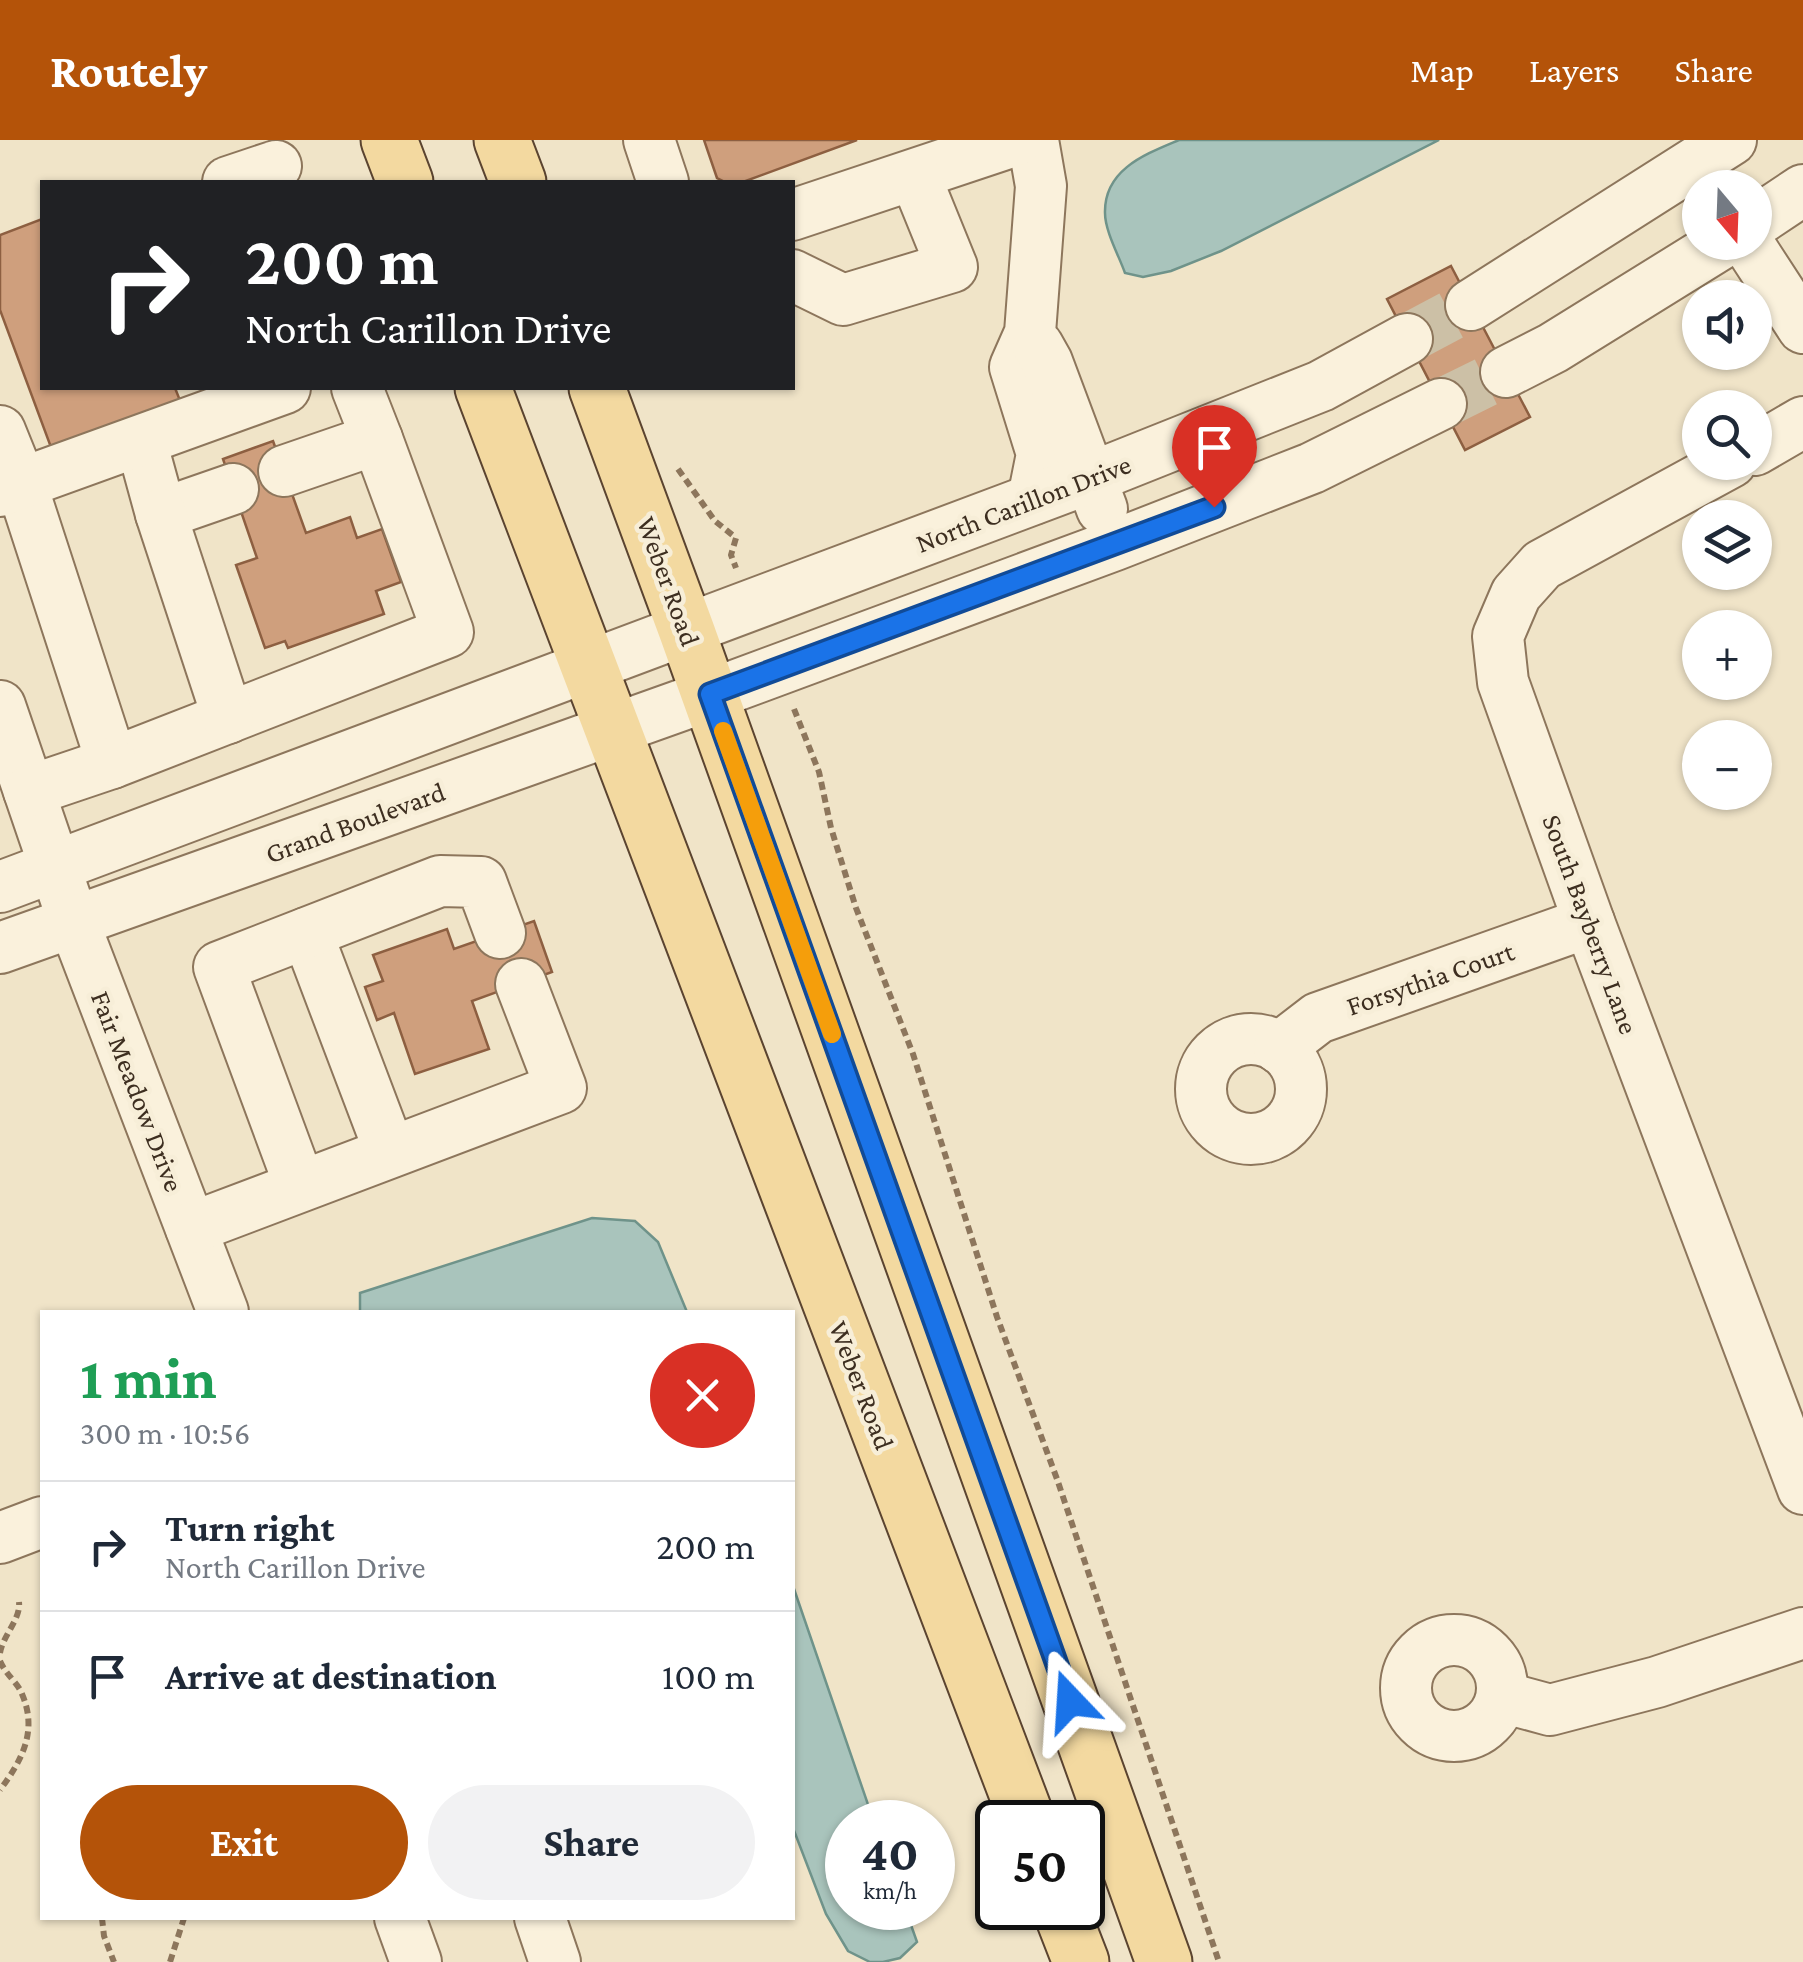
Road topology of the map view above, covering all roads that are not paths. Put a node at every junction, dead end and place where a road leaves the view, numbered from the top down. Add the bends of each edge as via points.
1 (389, 140) edge
2 (502, 140) edge
3 (648, 140) edge
4 (1006, 142) edge
5 (1705, 158) edge
6 (275, 163) edge
7 (915, 176) junction
8 (233, 180) edge
9 (404, 180) edge
10 (517, 180) edge
11 (662, 180) edge
12 (1803, 190) edge
13 (1772, 211) edge
14 (795, 214) edge
15 (1695, 260) edge
16 (1760, 260) edge
17 (795, 276) edge
18 (1471, 304) tunnel mouth
19 (1803, 328) edge
20 (1030, 333) junction
21 (1407, 339) tunnel mouth
22 (1506, 372) tunnel mouth
23 (358, 390) edge
24 (484, 390) edge
25 (597, 390) edge
26 (253, 393) edge
27 (1441, 404) tunnel mouth
28 (1803, 422) edge
29 (0, 431) edge
30 (377, 439) junction
31 (1772, 440) edge
32 (141, 441) junction
33 (284, 472) dead end
34 (1090, 478) junction
35 (1698, 480) edge
36 (11, 487) edge
37 (233, 489) dead end
38 (1033, 499) junction
39 (161, 514) junction
40 (1115, 545) junction
41 (686, 629) junction
42 (589, 666) junction
43 (710, 694) junction
44 (0, 706) edge
45 (228, 718) junction
46 (614, 729) junction
47 (112, 763) junction
48 (29, 791) junction
49 (54, 868) junction
50 (0, 887) edge
51 (1589, 922) junction
52 (74, 924) junction
53 (307, 933) junction
54 (500, 933) dead end
55 (0, 948) edge
56 (521, 984) dead end
57 (1279, 1048) dead end
58 (390, 1152) junction
59 (300, 1186) junction
60 (191, 1228) junction
61 (222, 1310) edge
62 (1803, 1490) edge
63 (40, 1523) edge
64 (0, 1538) edge
65 (1803, 1633) edge
66 (1502, 1697) dead end
67 (1020, 1800) edge
68 (401, 1920) edge
69 (541, 1920) edge
70 (1069, 1930) edge
71 (416, 1962) edge
72 (555, 1962) edge
73 (1081, 1962) edge
74 (1164, 1962) edge

1 - 9 main road
2 - 10 main road
3 - 11 street
4 - 7 street
4 - 20 street via 1041,186
5 - 18 street
6 - 8 street
7 - 14 street
7 - 17 street via 952,267 843,300
12 - 13 street
15 - 22 street
16 - 19 street
20 - 34 street
20 - 38 street via 1014,367 1042,454
21 - 34 street, North Carillon Drive via 1321,386
23 - 30 street
24 - 42 main road, Weber Road
25 - 41 main road, Weber Road
26 - 32 street
27 - 40 street via 1312,468
28 - 31 street
29 - 36 street
30 - 33 street
30 - 45 street via 448,632
32 - 36 street
32 - 39 street
34 - 38 street, North Carillon Drive
34 - 40 street
35 - 51 street, South Bayberry Lane via 1542,565 1516,594 1498,636 1503,682
36 - 47 street
37 - 39 street
38 - 41 street, North Carillon Drive
39 - 45 street
40 - 43 street
41 - 42 street
41 - 43 main road, Weber Road
42 - 46 main road, Weber Road
42 - 49 street
43 - 46 street, Grand Boulevard
43 - 74 main road, Weber Road
44 - 48 street, Fair Meadow Drive
45 - 47 street
46 - 52 street, Grand Boulevard
46 - 67 main road, Weber Road
47 - 48 street
48 - 49 street, Fair Meadow Drive
49 - 50 street
49 - 52 street, Fair Meadow Drive
51 - 57 street, Forsythia Court via 1318,1018
51 - 62 street, South Bayberry Lane
52 - 55 street, Grand Boulevard
52 - 60 street, Fair Meadow Drive
53 - 54 street via 440,881 481,882
53 - 58 street
53 - 59 street via 219,967
56 - 58 street via 561,1088
58 - 59 street
59 - 60 street
60 - 61 street, Fair Meadow Drive
63 - 64 street
65 - 66 street via 1550,1710
68 - 71 street
69 - 72 street
70 - 73 main road

